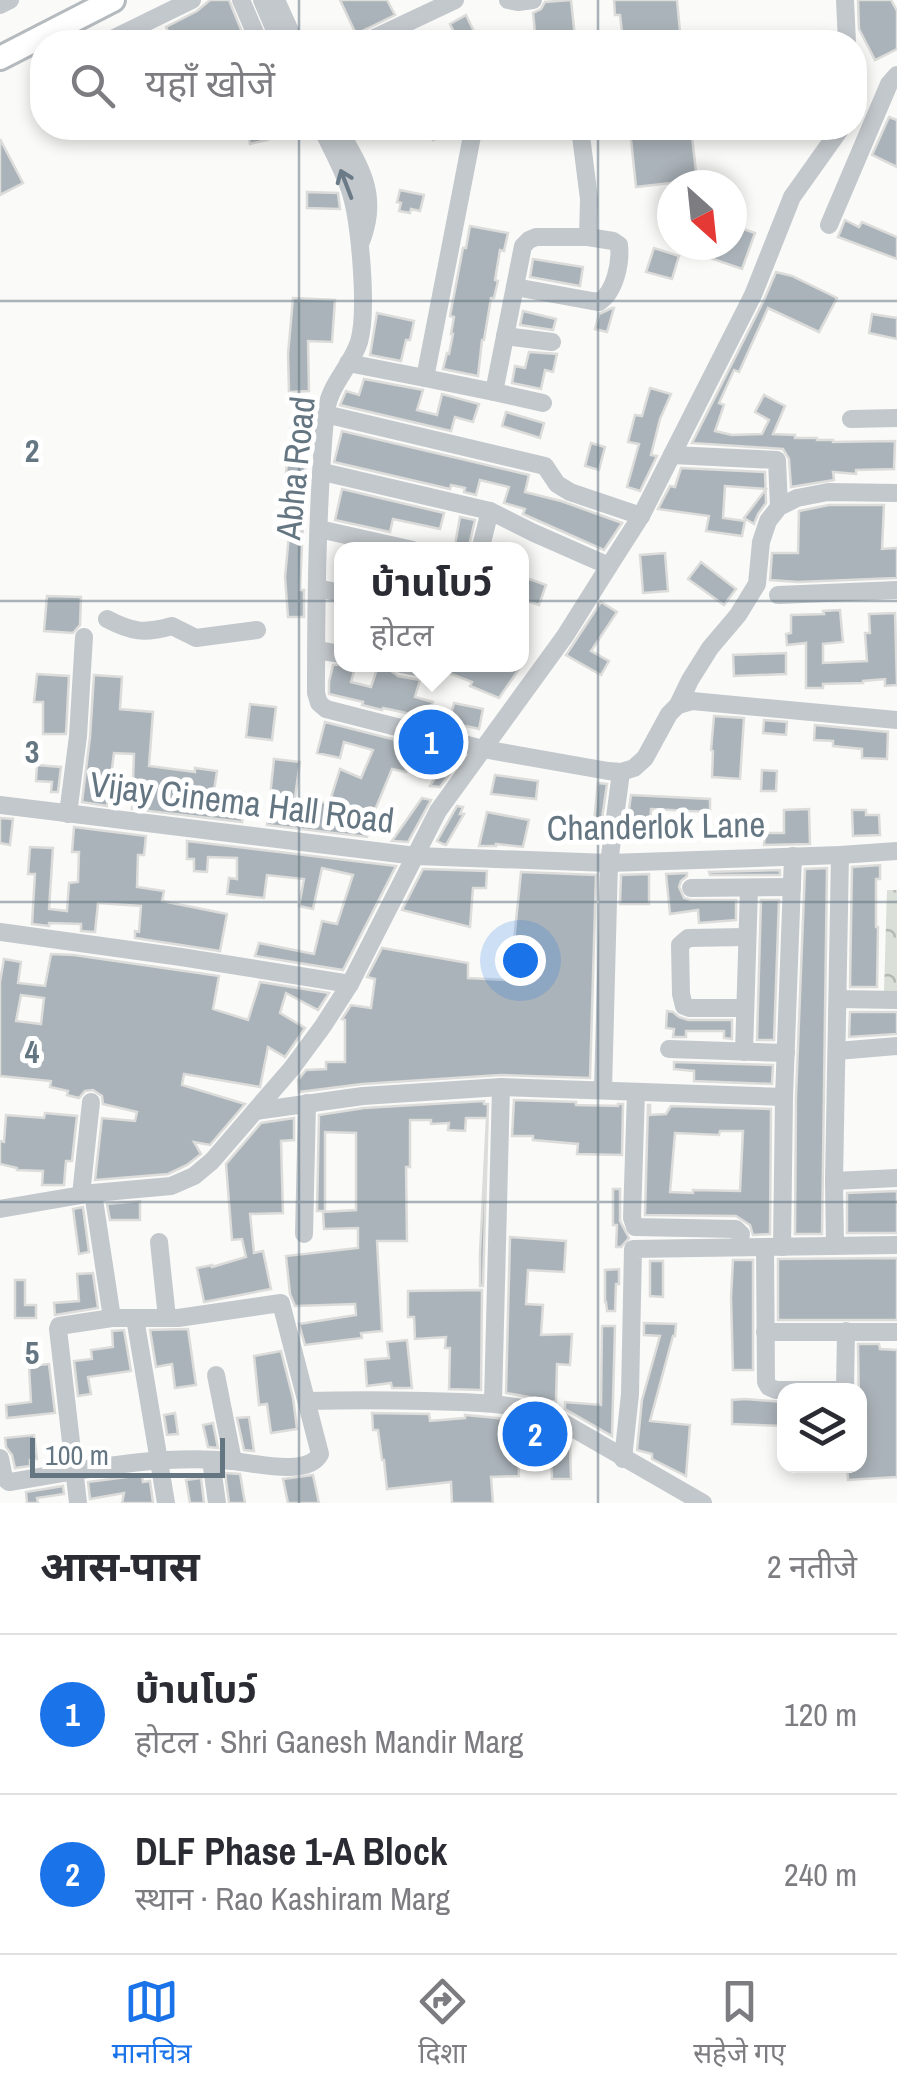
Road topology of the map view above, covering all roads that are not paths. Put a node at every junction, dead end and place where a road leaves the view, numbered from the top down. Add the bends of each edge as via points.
1 (10, 0) edge
2 (112, 0) edge
3 (192, 0) edge
4 (240, 0) edge
5 (262, 0) edge
6 (276, 0) edge
7 (455, 0) edge
8 (508, 0) edge
9 (534, 0) edge
10 (846, 0) edge
11 (0, 5) edge
12 (144, 24) junction
13 (63, 30) edge
14 (131, 30) edge
15 (148, 30) edge
16 (262, 30) edge
17 (267, 30) edge
18 (290, 30) edge
19 (391, 30) edge
20 (847, 30) edge
21 (30, 46) edge
22 (0, 58) edge
23 (897, 74) edge
24 (867, 137) edge
25 (327, 140) edge
26 (344, 140) edge
27 (471, 140) edge
28 (582, 140) edge
29 (833, 140) edge
30 (866, 140) edge
31 (830, 225) dead end
32 (588, 236) junction
33 (360, 244) junction
34 (515, 286) junction
35 (505, 336) junction
36 (552, 342) dead end
37 (348, 363) junction
38 (424, 378) junction
39 (494, 392) junction
40 (543, 403) dead end
41 (326, 414) junction
42 (897, 418) edge
43 (852, 419) dead end
44 (672, 455) junction
45 (323, 472) junction
46 (897, 493) edge
47 (779, 507) junction
48 (490, 511) junction
49 (640, 516) junction
50 (319, 529) junction
51 (377, 542) edge
52 (482, 542) edge
53 (610, 566) junction
54 (317, 588) junction
55 (897, 590) edge
56 (334, 592) edge
57 (778, 595) dead end
58 (106, 619) dead end
59 (257, 630) dead end
60 (84, 637) dead end
61 (316, 650) junction
62 (334, 653) edge
63 (678, 705) junction
64 (897, 720) edge
65 (482, 749) junction
66 (621, 772) junction
67 (0, 805) edge
68 (68, 814) junction
69 (897, 851) edge
70 (840, 855) junction
71 (416, 856) junction
72 (792, 856) junction
73 (609, 863) junction
74 (792, 887) junction
75 (692, 888) dead end
76 (749, 888) junction
77 (0, 932) edge
78 (747, 937) junction
79 (350, 984) junction
80 (838, 999) junction
81 (897, 1000) edge
82 (745, 1008) junction
83 (897, 1046) edge
84 (669, 1050) dead end
85 (838, 1051) junction
86 (744, 1052) junction
87 (786, 1053) junction
88 (501, 1087) junction
89 (604, 1090) junction
90 (636, 1092) junction
91 (784, 1097) junction
92 (91, 1102) dead end
93 (307, 1103) junction
94 (256, 1111) junction
95 (897, 1178) edge
96 (834, 1181) junction
97 (87, 1194) junction
98 (0, 1208) edge
99 (304, 1234) dead end
100 (159, 1242) dead end
101 (897, 1245) edge
102 (835, 1246) junction
103 (739, 1247) junction
104 (773, 1247) junction
105 (112, 1318) junction
106 (134, 1318) junction
107 (167, 1318) junction
108 (846, 1330) junction
109 (765, 1332) junction
110 (897, 1332) edge
111 (216, 1375) dead end
112 (307, 1402) junction
113 (493, 1402) junction
114 (0, 1458) edge
115 (624, 1459) junction
116 (160, 1460) junction
117 (210, 1460) junction
118 (234, 1461) junction
119 (74, 1472) junction
120 (78, 1503) edge
121 (166, 1503) edge
122 (217, 1503) edge
123 (703, 1503) edge

1 - 11 street
2 - 13 main road
3 - 12 street
4 - 16 street
5 - 17 street
6 - 18 street
7 - 19 street
8 - 9 street
10 - 20 street
12 - 14 street
12 - 15 street
21 - 22 main road
23 - 24 street
33 -> 25 street, Abha Road via 350,190
26 - 33 street, Abha Road via 368,187 368,226
27 - 38 street
28 - 32 street
29 - 44 street via 792,198 753,295
30 - 31 street
32 - 34 street via 529,240
32 - 34 street via 618,245 606,298
33 - 37 street, Abha Road via 363,319
34 - 35 street
35 - 36 street
35 - 39 street
37 - 38 street
37 - 41 street, Abha Road
38 - 39 street
39 - 40 street
41 - 45 street, Abha Road
41 - 49 street via 545,466 570,492
42 - 43 street
44 - 47 street via 777,460
44 - 49 street
45 - 48 street
45 - 50 street, Abha Road
46 - 47 street via 828,492
47 - 63 street via 761,542 757,584
48 - 52 street
48 - 53 street
49 - 53 street
50 - 51 street
50 - 54 street, Abha Road
53 - 65 street
54 - 56 street
54 - 61 street, Abha Road
55 - 57 street
58 - 59 street via 150,632 172,626 196,638
60 - 68 street
61 - 62 street
61 - 65 street, Abha Road via 316,693 326,709
63 - 64 street
63 - 66 street via 645,758
65 - 66 street
65 - 71 street
66 - 73 street
67 - 68 street, Vijay Cinema Hall Road
68 - 71 street, Vijay Cinema Hall Road
69 - 70 street, Chanderlok Lane
70 - 72 street, Chanderlok Lane
70 - 80 street
71 - 73 street, Chanderlok Lane
71 - 79 street
72 - 73 street, Chanderlok Lane
72 - 74 street
73 - 89 street
74 - 76 street
74 - 87 street
75 - 76 street
76 - 78 street
77 - 79 street
78 - 82 street
78 - 82 street via 688,938 680,945 684,1006
79 - 94 street
80 - 81 street
80 - 85 street
82 - 86 street
83 - 85 street
84 - 86 street
85 - 96 street
86 - 87 street
87 - 91 street
88 - 89 street
88 - 93 street
88 - 113 street
89 - 90 street
90 - 91 street
90 - 103 street via 635,1227 736,1228
91 - 104 street
92 - 97 street
93 - 94 street
93 - 99 street
94 - 97 street via 194,1176 170,1186
95 - 96 street
96 - 102 street
97 - 98 street
97 - 105 street
100 - 107 street
101 - 102 street
102 - 104 street
103 - 104 street
103 - 115 street via 633,1248
104 - 109 street
105 - 106 street
105 - 119 street via 58,1329
106 - 107 street
106 - 116 street
107 - 112 street via 281,1303
108 - 109 street
108 - 109 street via 846,1390 770,1387
108 - 110 street
111 - 118 street
112 - 113 street
112 - 118 street via 318,1460 292,1466
113 - 115 street via 550,1415
114 - 119 street via 8,1482
115 - 123 street
116 - 117 street
116 - 119 street
116 - 121 street
117 - 118 street
117 - 122 street
119 - 120 street

